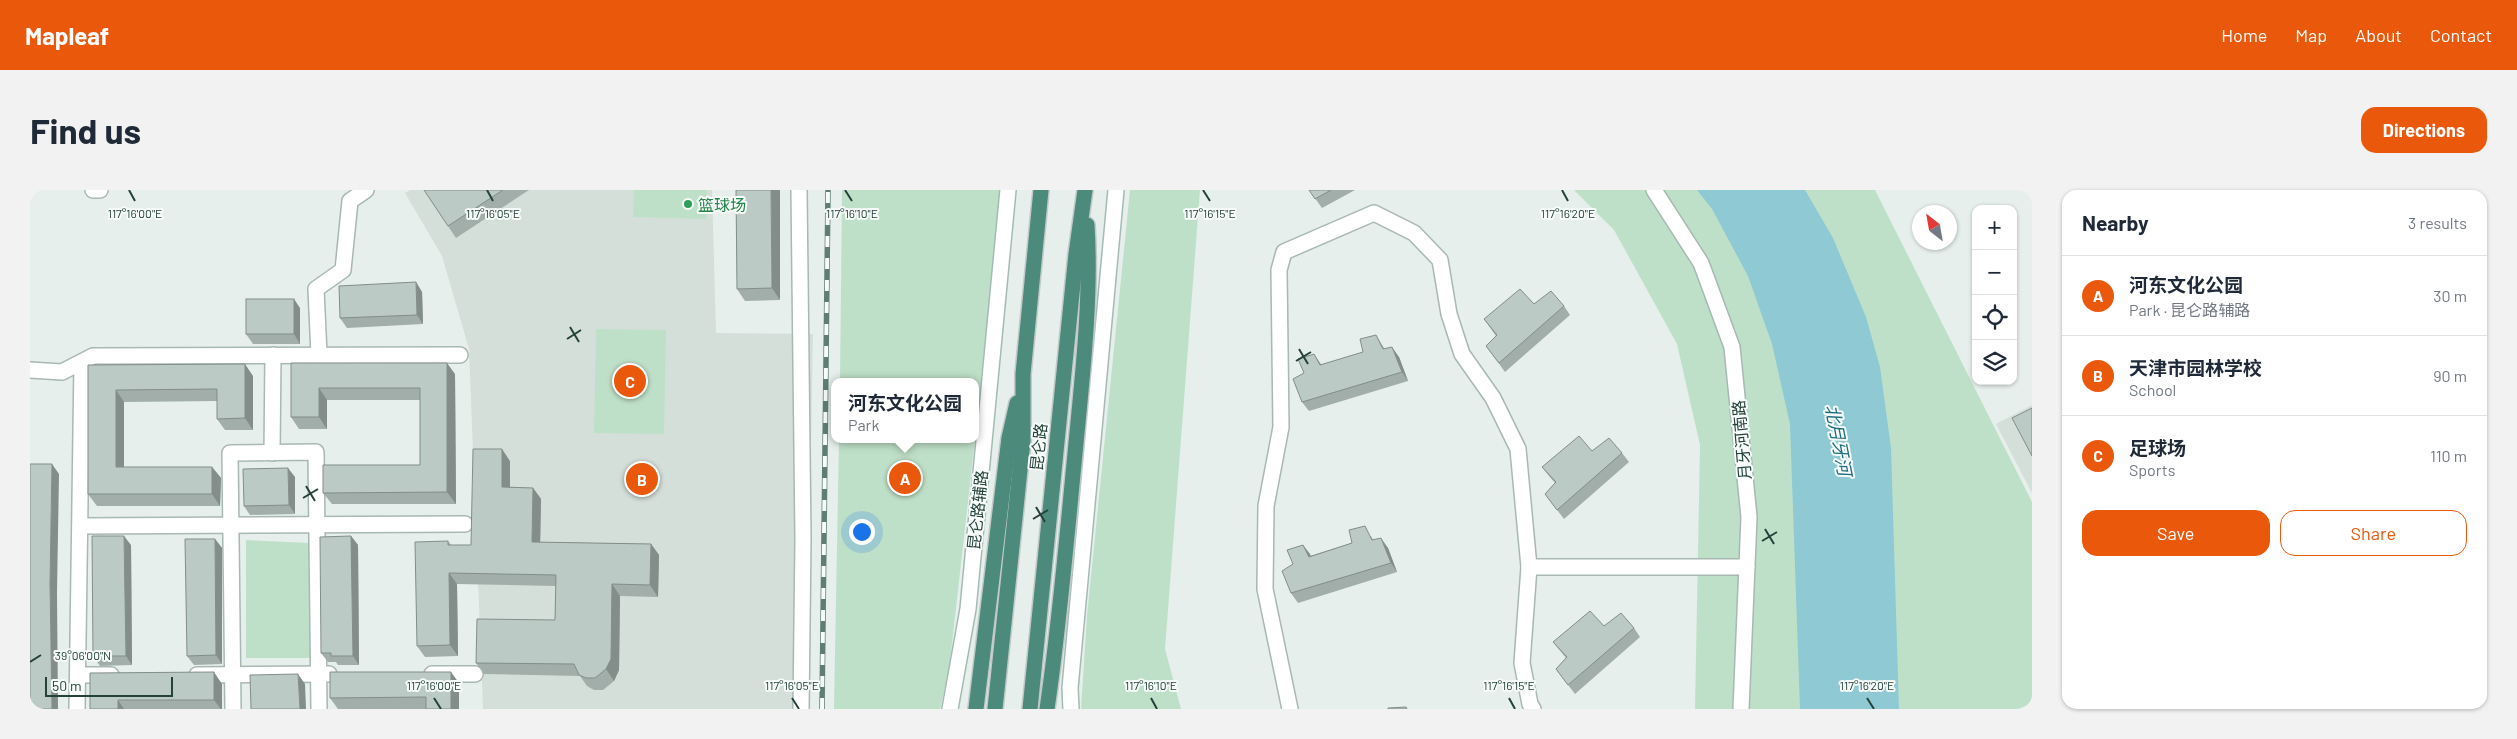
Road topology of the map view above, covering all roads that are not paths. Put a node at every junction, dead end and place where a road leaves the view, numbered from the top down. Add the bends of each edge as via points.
1 (93, 190) edge
2 (100, 190) edge
3 (366, 190) edge
4 (799, 190) edge
5 (1008, 190) edge
6 (1041, 190) edge
7 (1116, 190) edge
8 (1654, 190) edge
9 (1085, 194) edge
10 (273, 355) junction
11 (319, 355) junction
12 (460, 355) dead end
13 (82, 362) junction
14 (30, 370) edge
15 (1023, 374) junction
16 (272, 453) junction
17 (464, 524) dead end
18 (231, 525) junction
19 (317, 525) junction
20 (80, 526) junction
21 (1529, 567) junction
22 (1747, 568) junction
23 (1054, 661) junction
24 (319, 674) junction
25 (348, 674) edge
26 (416, 674) edge
27 (474, 674) edge
28 (78, 675) junction
29 (126, 675) edge
30 (184, 675) edge
31 (233, 675) junction
32 (77, 709) edge
33 (233, 709) edge
34 (319, 709) edge
35 (801, 709) edge
36 (950, 709) edge
37 (976, 709) edge
38 (995, 709) edge
39 (1030, 709) edge
40 (1047, 709) edge
41 (1052, 709) edge
42 (1071, 709) edge
43 (1290, 709) edge
44 (1533, 709) edge
45 (1741, 709) edge

1 - 2 street
3 - 11 street via 350,200 343,270 316,289
4 - 35 street via 803,538
5 - 36 street, 昆仑路辅路 via 968,609
6 - 15 highway, 昆仑路
7 - 42 street via 1070,688
8 - 22 street, 月牙河南路 via 1701,263 1732,347 1749,517
9 - 23 highway via 1088,254 1080,395
9 - 39 highway, 昆仑路 via 1076,254
10 - 11 street
10 - 13 street via 93,356
10 - 16 street
11 - 12 street
13 - 14 street via 62,372
13 - 20 street
15 - 37 highway via 1009,438
15 - 38 highway, 昆仑路 via 1023,441
16 - 18 street via 230,453
16 - 19 street via 316,452
17 - 19 street
18 - 19 street
18 - 20 street
18 - 31 street
19 - 24 street
20 - 28 street
21 - 22 street
21 - 43 street via 1518,449 1493,398 1462,354 1449,314 1440,260 1414,232 1374,213 1284,252 1279,270 1281,427 1266,506 1265,589
21 - 44 street via 1522,663
22 - 45 street, 月牙河南路
23 - 40 highway
23 - 41 highway
24 - 25 street
24 - 31 street
24 - 34 street
26 - 27 street
28 - 29 street
28 - 32 street
30 - 31 street
31 - 33 street

